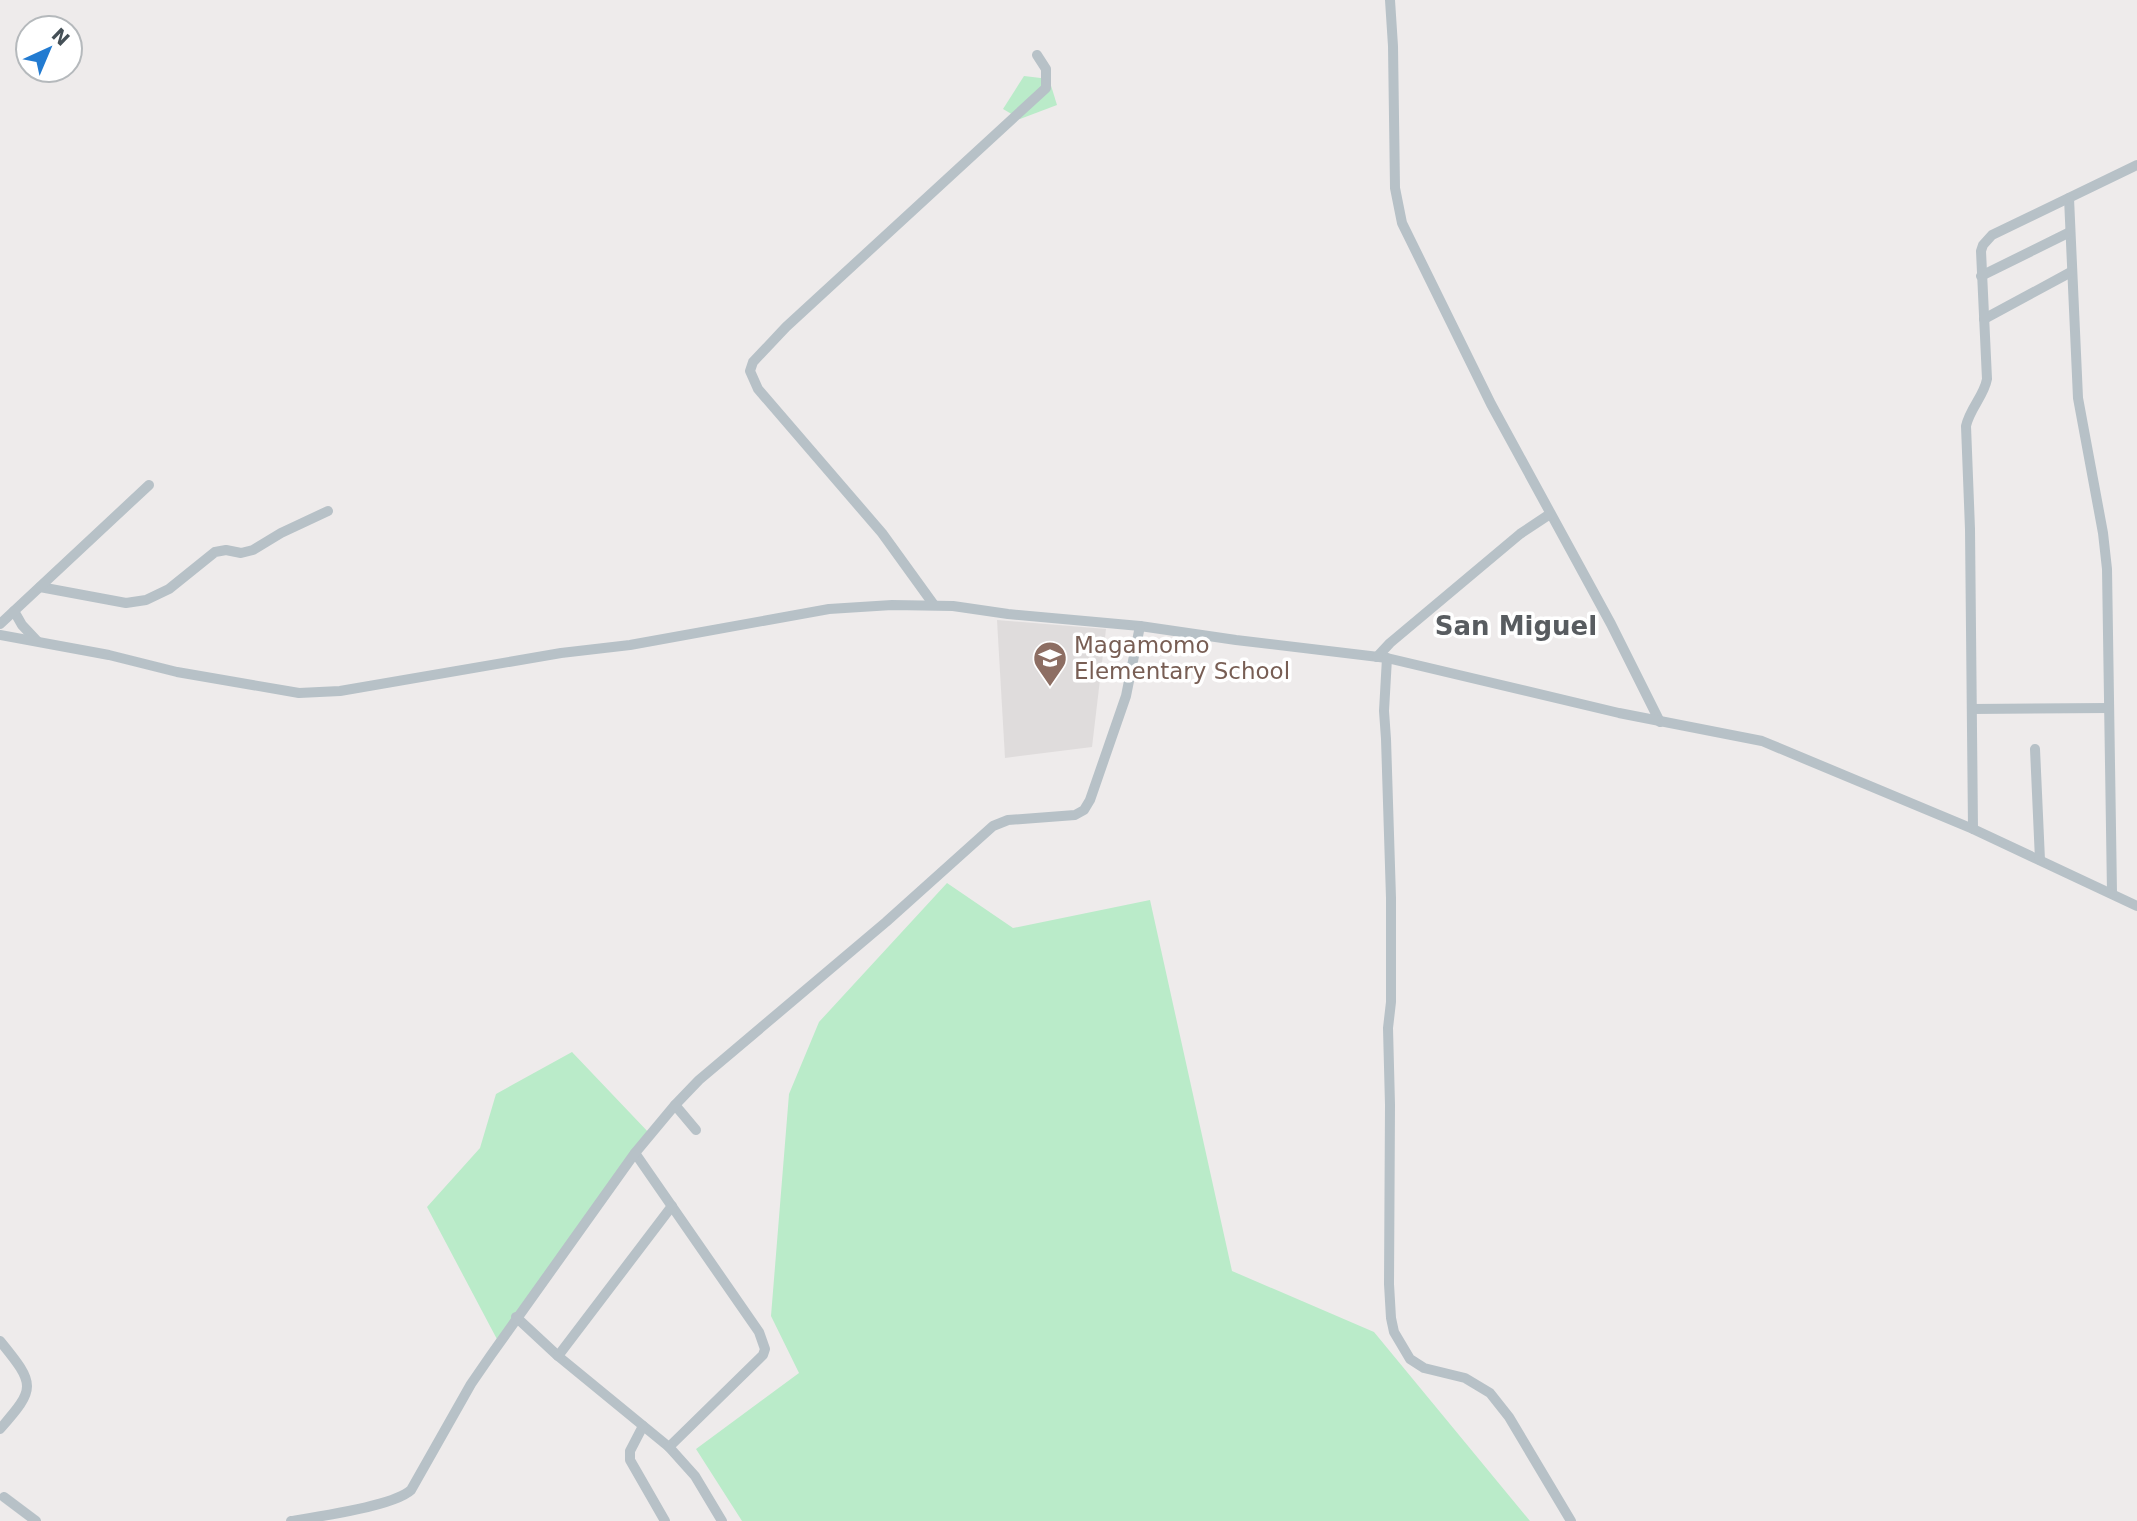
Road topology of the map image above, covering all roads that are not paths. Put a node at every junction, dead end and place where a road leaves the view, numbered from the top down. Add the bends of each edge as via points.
1 (1390, 0) edge
2 (1037, 55) dead end
3 (2137, 165) edge
4 (2069, 198) junction
5 (2070, 232) junction
6 (2071, 272) junction
7 (1981, 276) junction
8 (1984, 319) junction
9 (149, 485) dead end
10 (328, 511) dead end
11 (1550, 514) junction
12 (40, 587) junction
13 (933, 606) junction
14 (14, 611) junction
15 (0, 624) edge
16 (1140, 626) junction
17 (0, 635) edge
18 (37, 642) junction
19 (1382, 657) junction
20 (2109, 708) junction
21 (1972, 709) junction
22 (1660, 722) junction
23 (2035, 749) dead end
24 (1973, 829) junction
25 (2040, 860) junction
26 (2112, 893) junction
27 (2137, 906) edge
28 (675, 1105) junction
29 (696, 1130) dead end
30 (635, 1153) junction
31 (672, 1206) junction
32 (516, 1317) junction
33 (0, 1341) edge
34 (558, 1356) junction
35 (643, 1426) junction
36 (0, 1429) edge
37 (669, 1447) junction
38 (4, 1497) dead end
39 (36, 1521) edge
40 (291, 1521) edge
41 (665, 1521) edge
42 (722, 1521) edge
43 (1571, 1521) edge

1 - 11 street via 1395,188 1402,223
2 - 13 street via 1046,69 1046,88 786,327 750,371 758,389 882,533
3 - 4 street
4 - 5 street
4 - 7 street via 1986,240
5 - 6 street
5 - 7 street
6 - 8 street
6 - 20 street via 2078,398 2107,569
7 - 8 street
8 - 21 street via 1986,386 1966,426
9 - 12 street
10 - 12 street via 253,550 215,552 169,589 146,600 126,603
11 - 19 street via 1390,643
11 - 22 street
12 - 14 street
13 - 16 street
13 - 18 street via 829,609 326,692 264,688
14 - 15 street
14 - 18 street
16 - 19 street
16 - 28 street via 1126,696 1084,810 1075,815 998,822
17 - 18 street
19 - 22 street
19 - 43 street via 1391,898 1389,1284 1394,1332 1410,1359 1424,1368 1465,1378 1490,1393
20 - 21 street
20 - 26 street
21 - 24 street
22 - 24 street via 1771,744
23 - 25 street
24 - 25 street
25 - 26 street
26 - 27 street
28 - 29 street
28 - 30 street
30 - 31 street
30 - 32 street
31 - 34 street
31 - 37 street via 759,1332 765,1349 755,1366
32 - 34 street
32 - 40 street via 407,1494 391,1502
33 - 36 street via 28,1383 22,1404
34 - 35 street
35 - 37 street
35 - 41 street via 630,1460
37 - 42 street via 695,1476
38 - 39 street

